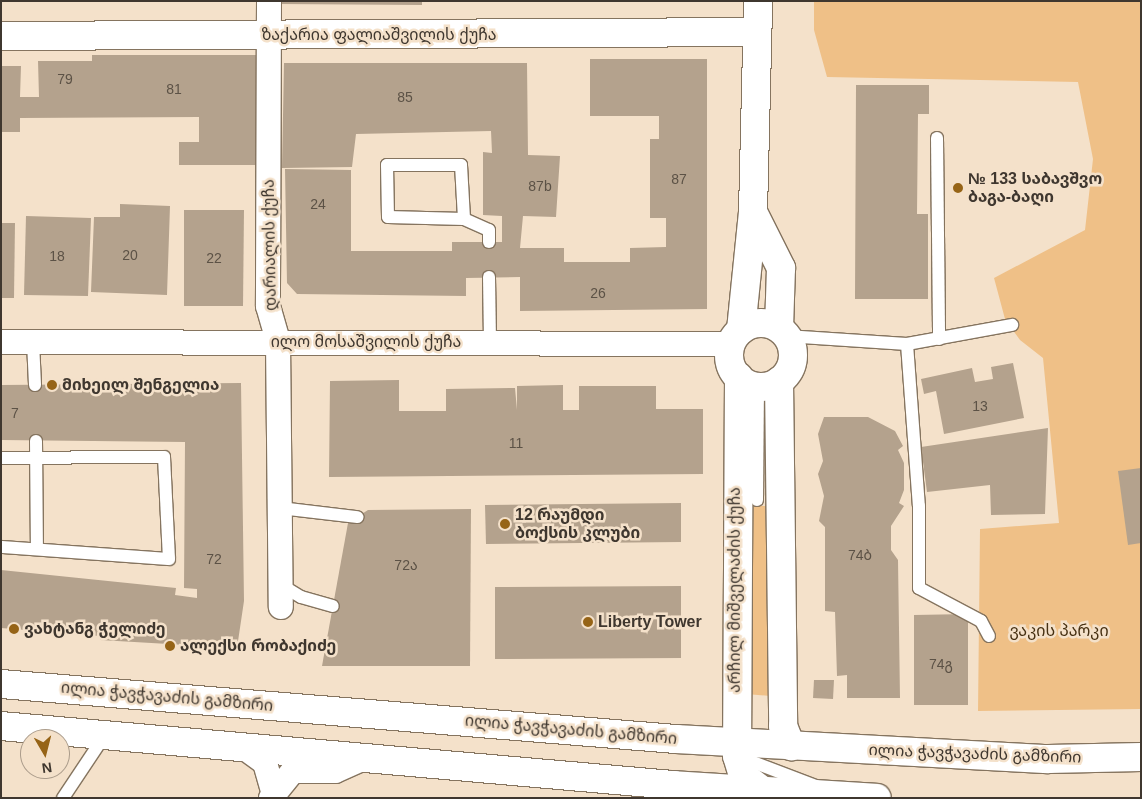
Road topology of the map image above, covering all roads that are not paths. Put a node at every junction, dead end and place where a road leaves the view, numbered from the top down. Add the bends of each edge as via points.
1 (269, 1) edge
2 (758, 1) edge
3 (757, 32) junction
4 (1, 36) edge
5 (270, 36) junction
6 (938, 138) dead end
7 (753, 212) junction
8 (464, 219) junction
9 (489, 242) dead end
10 (489, 278) dead end
11 (1012, 325) dead end
12 (783, 332) junction
13 (736, 337) junction
14 (939, 339) junction
15 (1, 342) edge
16 (33, 342) junction
17 (278, 342) junction
18 (490, 342) junction
19 (907, 344) junction
20 (759, 382) junction
21 (35, 385) dead end
22 (36, 440) dead end
23 (1, 458) edge
24 (36, 458) junction
25 (757, 500) dead end
26 (280, 508) junction
27 (357, 517) dead end
28 (1, 547) edge
29 (37, 549) junction
30 (281, 596) joint
31 (333, 606) dead end
32 (989, 636) dead end
33 (1, 684) edge
34 (1, 726) edge
35 (105, 735) junction
36 (242, 746) junction
37 (792, 746) junction
38 (737, 749) junction
39 (1141, 757) edge
40 (362, 759) junction
41 (763, 791) junction
42 (272, 794) edge
43 (836, 796) junction
44 (64, 798) edge
45 (877, 798) edge

1 - 5 street, დარიალის ქუჩა
2 - 3 street
3 - 5 street, ზაქარია ფალიაშვილის ქუჩა
3 - 7 street
4 - 5 street, ზაქარია ფალიაშვილის ქუჩა
5 - 17 street, დარიალის ქუჩა via 268,306
6 - 14 lane
7 - 12 street via 780,268
7 - 13 street
8 - 8 lane via 388,217 388,165 461,165
8 - 9 lane via 489,230
10 - 18 lane
11 - 14 lane
12 - 13 street via 760,323
12 - 19 lane
12 - 20 street via 792,364
13 - 18 street, ილო მოსაშვილის ქუჩა
13 - 20 street via 729,359
14 - 19 lane
15 - 16 street, ილო მოსაშვილის ქუჩა
16 - 17 street, ილო მოსაშვილის ქუჩა
16 - 21 lane
17 - 18 street, ილო მოსაშვილის ქუჩა
17 - 26 street, დარიალის ქუჩა
19 - 32 lane via 919,506 920,588 981,621
20 - 25 lane
20 - 37 street via 783,726
20 - 38 street, არჩილ მიშველაძის ქუჩა
22 - 24 lane
23 - 24 lane
24 - 29 lane
24 - 29 lane via 164,457 168,560
26 - 27 lane
26 - 30 street, დარიალის ქუჩა
28 - 29 lane
30 - 31 lane via 301,597
33 - 38 street, ილია ჭავჭავაძის გამზირი via 676,739
34 - 35 street
35 - 36 street
35 - 44 lane
36 - 40 street
36 - 42 street via 266,763
37 - 38 street, ილია ჭავჭავაძის გამზირი
37 - 39 street, ილია ჭავჭავაძის გამზირი via 1048,759
38 - 41 street, არჩილ მიშველაძის ქუჩა via 743,776
38 - 43 lane
40 - 41 street
40 - 42 street via 335,771 293,771
41 - 43 street
43 - 45 street

